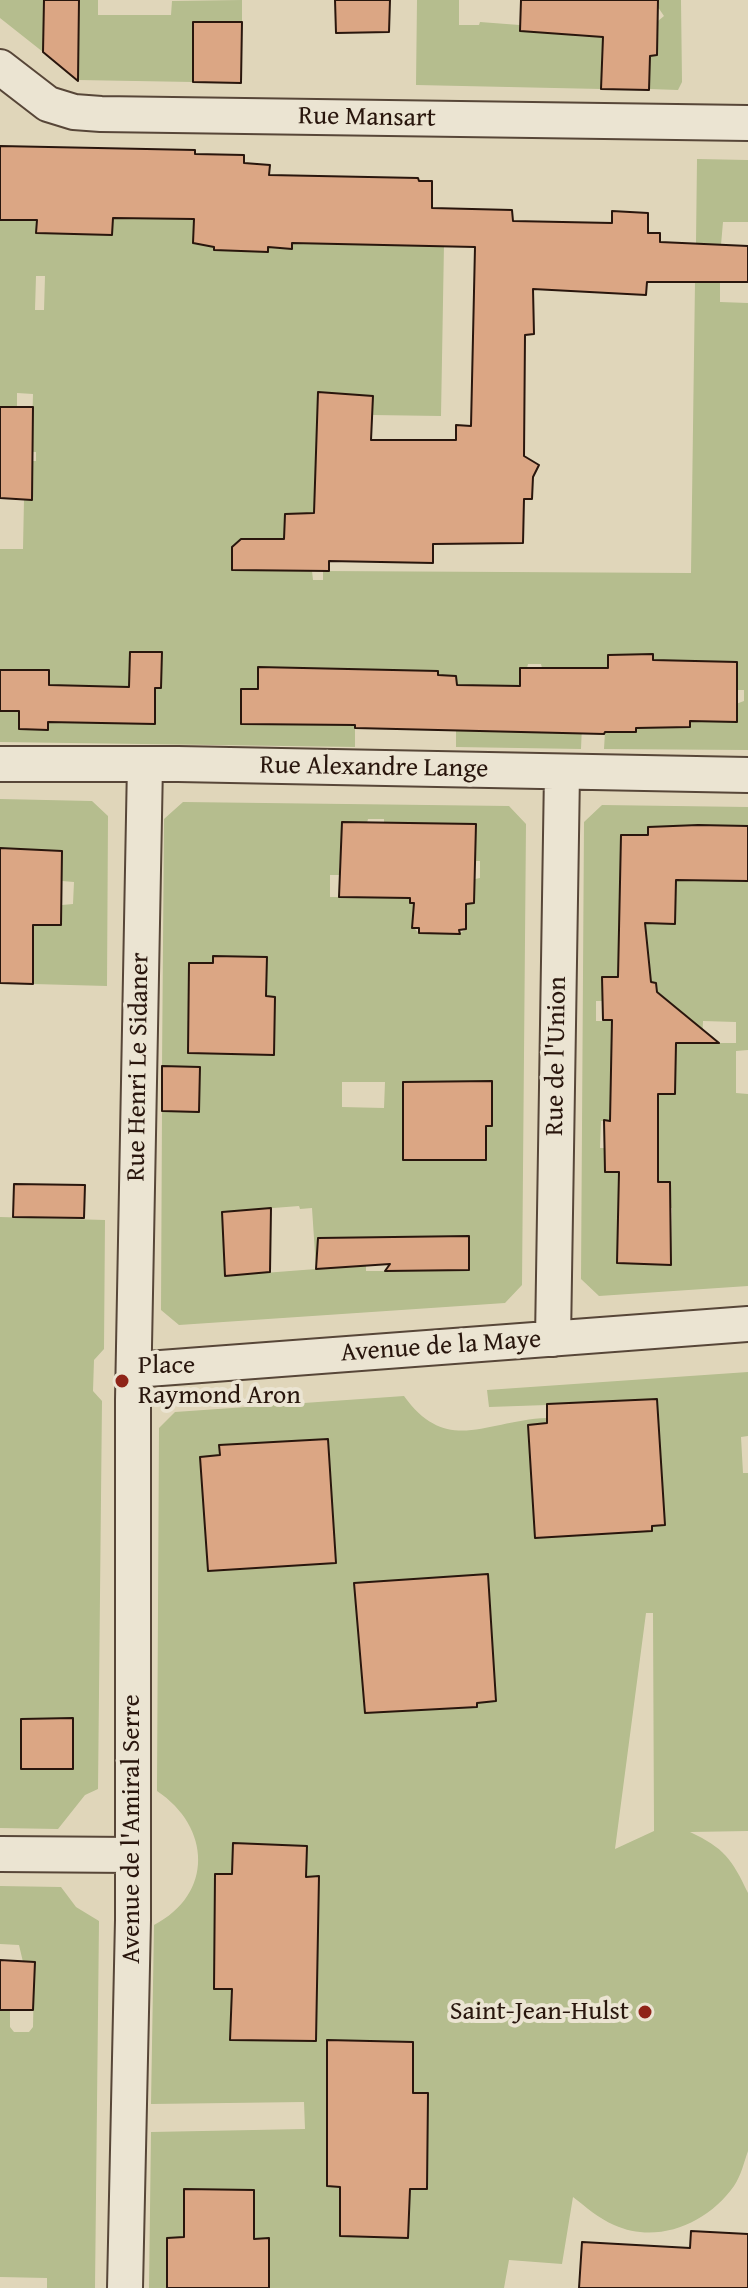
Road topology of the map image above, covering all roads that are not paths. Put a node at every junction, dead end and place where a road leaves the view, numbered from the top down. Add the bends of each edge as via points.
1 (0, 67) edge
2 (748, 123) edge
3 (0, 764) edge
4 (145, 764) junction
5 (562, 773) junction
6 (748, 775) edge
7 (748, 1324) edge
8 (553, 1339) junction
9 (134, 1370) junction
10 (0, 1854) edge
11 (133, 1855) junction
12 (125, 2288) edge

1 - 2 street, Rue Mansart via 48,104 88,113
3 - 4 street, Rue Alexandre Lange
4 - 5 street, Rue Alexandre Lange
4 - 9 street, Rue Henri Le Sidaner
5 - 6 street, Rue Alexandre Lange
5 - 8 street, Rue de l'Union
7 - 8 street, Avenue de la Maye
8 - 9 street, Avenue de la Maye
9 - 11 street, Avenue de l'Amiral Serre
10 - 11 street
11 - 12 street, Avenue de l'Amiral Serre

